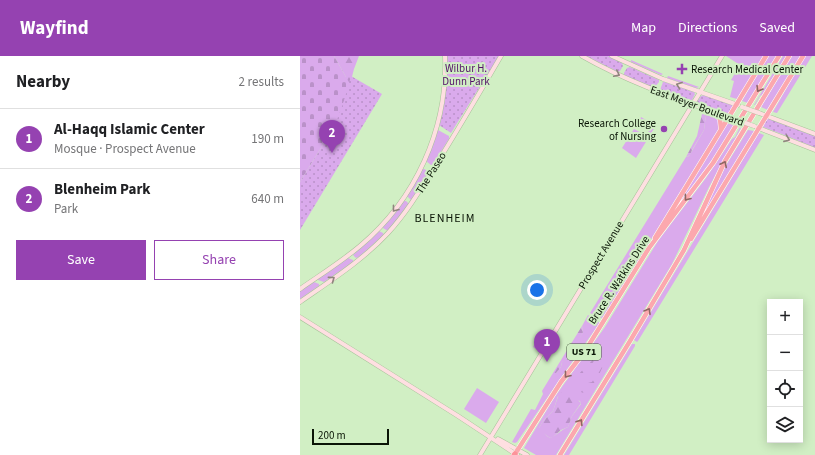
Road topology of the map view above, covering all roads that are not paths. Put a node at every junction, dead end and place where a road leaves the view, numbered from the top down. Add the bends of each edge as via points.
1 (445, 56) edge
2 (501, 56) edge
3 (582, 56) edge
4 (612, 56) edge
5 (722, 56) edge
6 (766, 56) edge
7 (779, 56) edge
8 (789, 56) edge
9 (803, 56) edge
10 (700, 92) junction
11 (693, 105) junction
12 (737, 105) junction
13 (715, 113) junction
14 (766, 115) junction
15 (729, 117) junction
16 (756, 127) junction
17 (721, 130) junction
18 (815, 134) edge
19 (815, 150) edge
20 (649, 248) junction
21 (684, 250) junction
22 (300, 288) edge
23 (300, 302) edge
24 (300, 317) edge
25 (490, 437) junction
26 (516, 453) edge
27 (480, 455) edge
28 (527, 455) edge
29 (560, 455) edge

1 -> 22 main road, The Paseo via 444,86 433,140 423,164 403,198 375,232 348,255
23 -> 2 main road, The Paseo via 357,261 384,237 411,205
3 -> 11 main road, East Meyer Boulevard via 656,91
10 -> 4 main road, East Meyer Boulevard
5 - 10 main road, Prospect Avenue
6 - 12 highway
7 -> 20 highway, Bruce R. Watkins Drive / US 71 via 713,163
21 -> 8 highway, US 71 via 725,161
9 - 14 highway
10 - 11 main road, Prospect Avenue
10 - 12 main road, East Meyer Boulevard
11 - 13 main road, East Meyer Boulevard
11 - 25 main road, Prospect Avenue
12 - 14 main road, East Meyer Boulevard, bridge
12 - 15 highway
13 - 15 main road, East Meyer Boulevard
13 - 17 highway via 720,119
14 - 16 highway
14 - 18 main road, East Meyer Boulevard
15 - 16 main road, East Meyer Boulevard, bridge
15 - 17 highway
16 -> 19 main road, East Meyer Boulevard
16 - 21 highway
17 - 20 highway
20 -> 26 highway, Bruce R. Watkins Drive / US 71 via 585,352 561,382
29 -> 21 highway, US 71
24 - 25 main road
25 - 26 main road
25 - 27 main road, Prospect Avenue
26 - 28 main road

